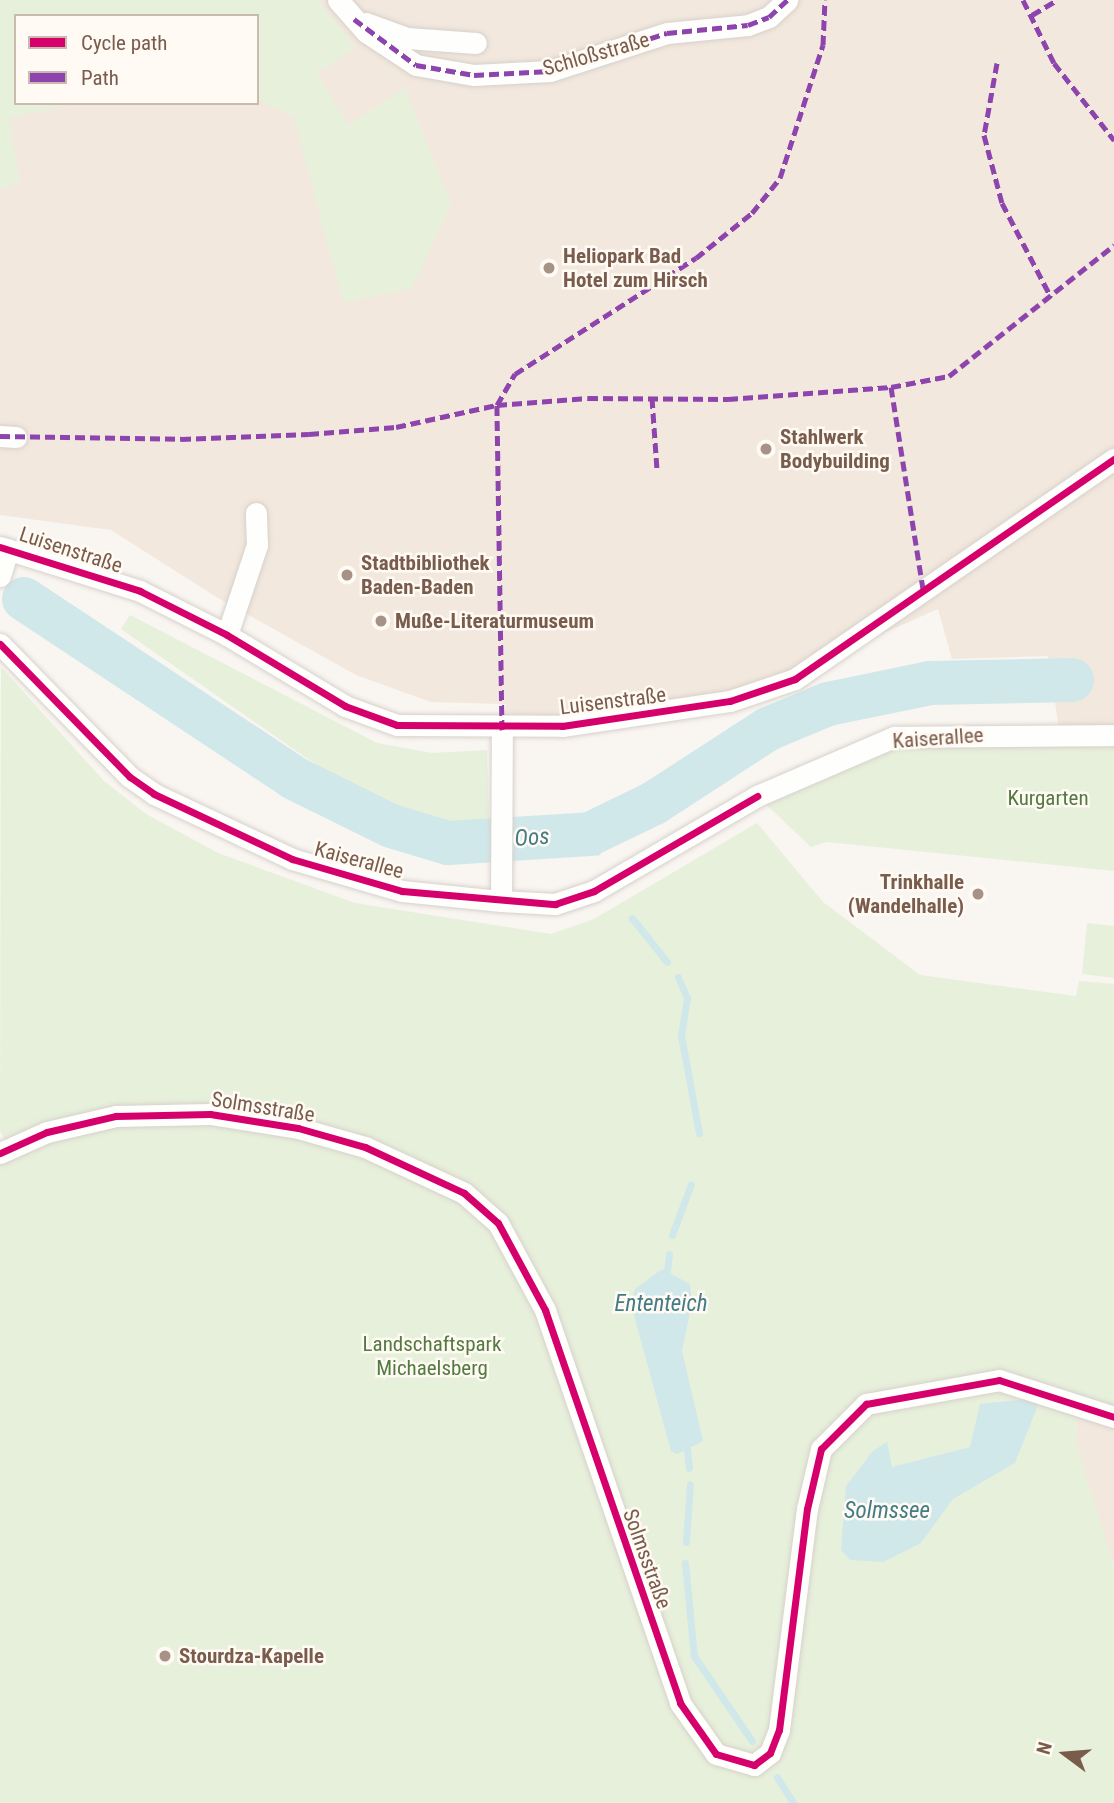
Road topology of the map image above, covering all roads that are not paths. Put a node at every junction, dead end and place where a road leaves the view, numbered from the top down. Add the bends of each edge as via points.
1 (338, 0) edge
2 (787, 0) edge
3 (354, 19) junction
4 (476, 43) dead end
5 (1114, 459) edge
6 (256, 513) dead end
7 (4, 548) edge
8 (0, 576) edge
9 (227, 635) junction
10 (0, 644) edge
11 (502, 730) junction
12 (1114, 735) edge
13 (501, 901) junction
14 (0, 1153) edge
15 (1114, 1417) edge

1 - 3 street, Schloßstraße
2 - 3 street, Schloßstraße via 769,17 748,25 667,33 550,71 474,75 416,65
3 - 4 street via 407,38
5 - 11 street, Luisenstraße via 795,678 730,701 644,718
6 - 9 street via 257,545
7 - 8 street
7 - 9 street, Luisenstraße via 140,591
9 - 11 street, Luisenstraße via 345,706 397,725
10 - 13 street, Kaiserallee via 130,777 154,794 292,859 402,891
11 - 13 street
12 - 13 street, Kaiserallee via 894,737 757,796 594,891 555,904
14 - 15 street, Solmsstraße via 47,1132 116,1116 210,1114 298,1128 365,1147 464,1193 498,1223 545,1310 680,1703 716,1754 754,1765 771,1753 779,1730 807,1509 821,1449 866,1404 999,1380

